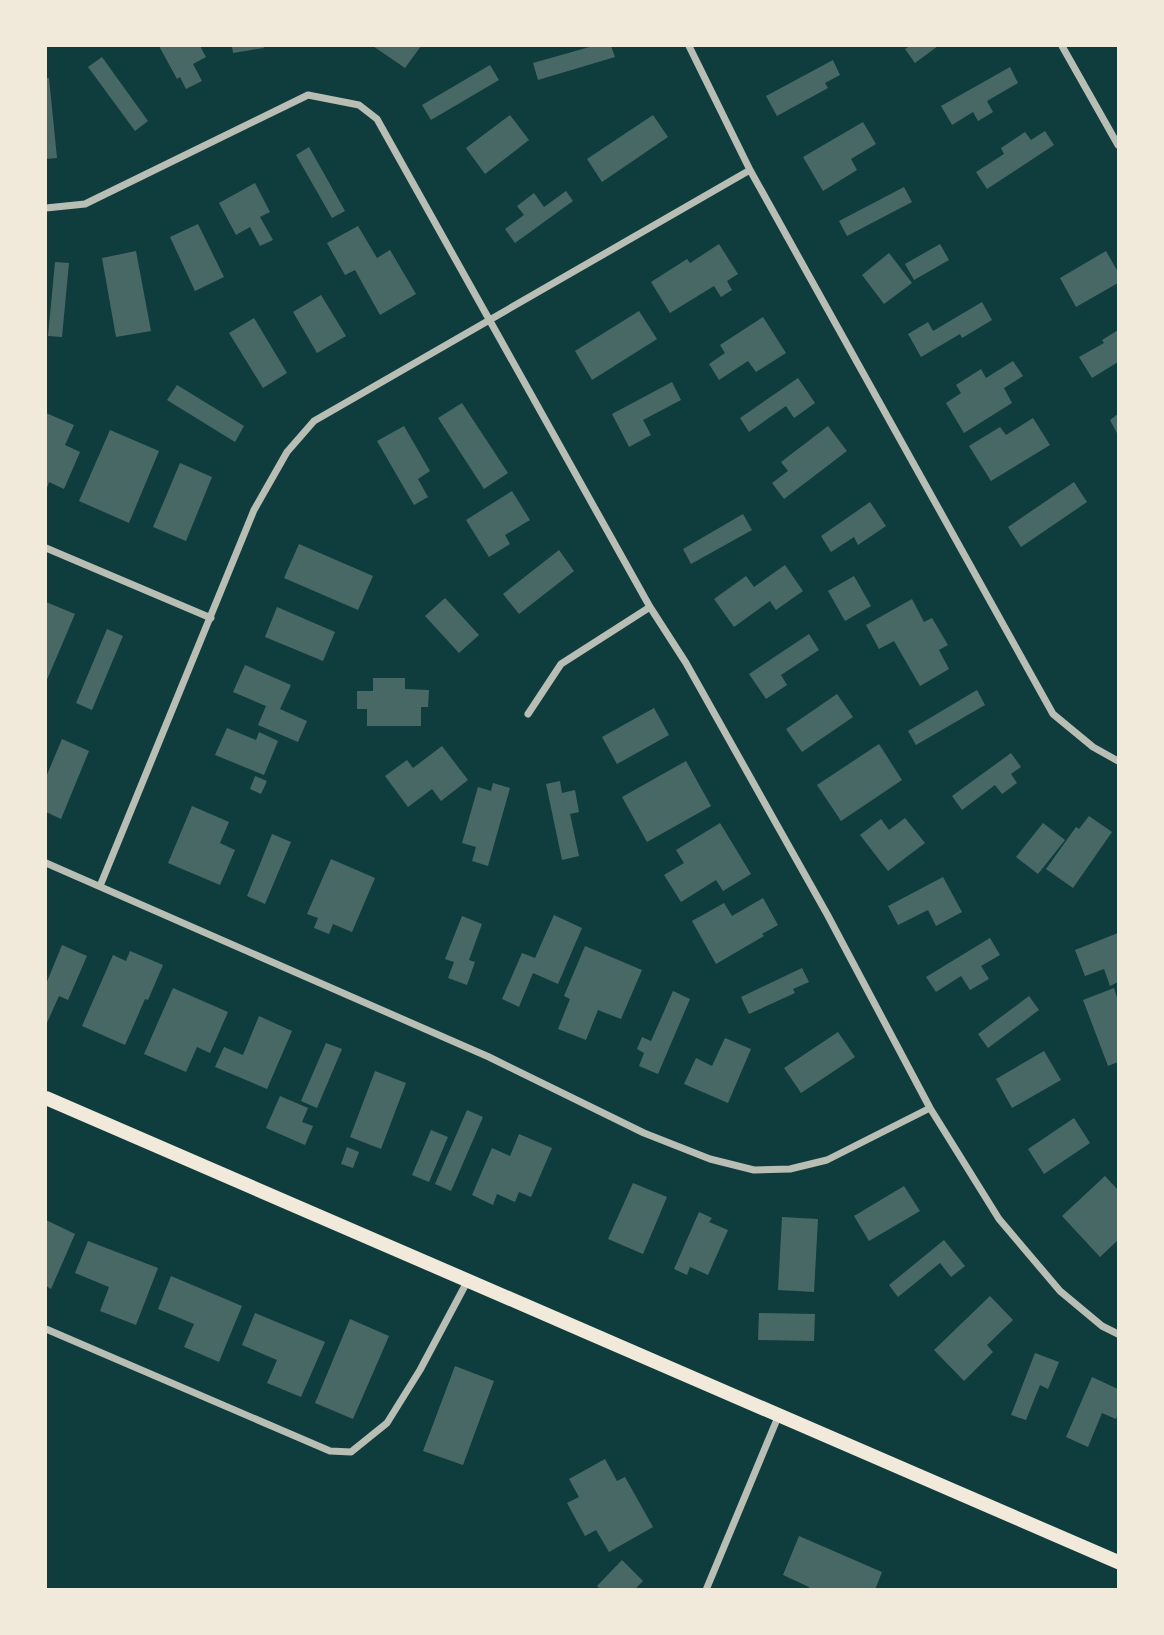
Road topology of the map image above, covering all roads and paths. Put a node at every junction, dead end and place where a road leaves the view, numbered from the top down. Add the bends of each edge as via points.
1 (689, 46) edge
2 (1062, 46) edge
3 (1118, 145) edge
4 (750, 170) junction
5 (46, 208) edge
6 (491, 321) junction
7 (46, 548) edge
8 (650, 607) junction
9 (211, 618) junction
10 (528, 714) dead end
11 (1118, 761) edge
12 (46, 863) edge
13 (100, 886) junction
14 (46, 1098) edge
15 (930, 1108) junction
16 (469, 1279) junction
17 (46, 1329) edge
18 (1118, 1334) edge
19 (778, 1417) junction
20 (1118, 1562) edge
21 (706, 1590) edge

1 - 4 street
2 - 3 street
4 - 6 street
4 - 11 street via 1053,713 1093,747
5 - 6 street via 85,204 308,95 359,105 377,119
6 - 8 street
6 - 9 street via 314,421 287,452 254,510
7 - 9 street
8 - 10 street via 561,664
8 - 15 street via 821,902
9 - 13 street
12 - 13 street
13 - 15 street via 710,1159 754,1170 790,1169 827,1160
14 - 16 main road
15 - 18 street via 999,1219 1060,1291
16 - 17 street via 387,1423 351,1452 330,1451
16 - 19 main road
19 - 20 main road
19 - 21 street

